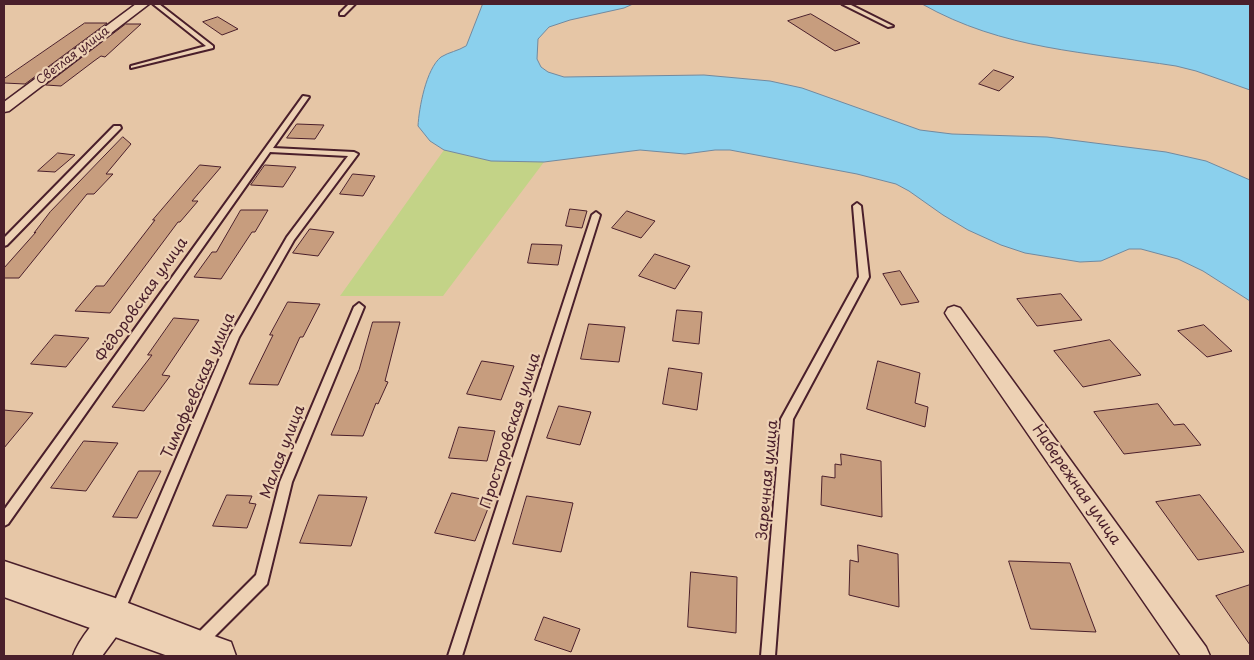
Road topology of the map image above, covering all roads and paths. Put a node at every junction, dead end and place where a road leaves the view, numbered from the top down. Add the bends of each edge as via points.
1 (143, 4) edge
2 (156, 4) edge
3 (352, 4) edge
4 (845, 4) edge
5 (342, 14) dead end
6 (890, 26) dead end
7 (133, 67) dead end
8 (305, 97) dead end
9 (4, 108) edge
10 (117, 128) dead end
11 (268, 150) junction
12 (857, 206) dead end
13 (596, 215) dead end
14 (4, 243) edge
15 (360, 307) dead end
16 (954, 313) dead end
17 (4, 520) edge
18 (4, 579) edge
19 (115, 617) junction
20 (205, 652) edge
21 (86, 656) edge
22 (455, 656) edge
23 (768, 656) edge
24 (1197, 656) edge

1 - 9 street, Светлая улица
2 - 7 lane via 212,47
3 - 5 lane
4 - 6 lane
8 - 11 lane, Фёдоровская улица
10 - 14 lane
11 - 17 lane, Фёдоровская улица
11 - 19 lane, Тимофеевская улица via 354,154 290,239 234,337
12 - 23 lane, Заречная улица via 864,277 787,419
13 - 22 lane, Просторовская улица
15 - 20 lane, Малая улица via 286,482 262,579
16 - 24 street, Набережная улица
18 - 19 main road
19 - 20 main road
19 - 21 street

